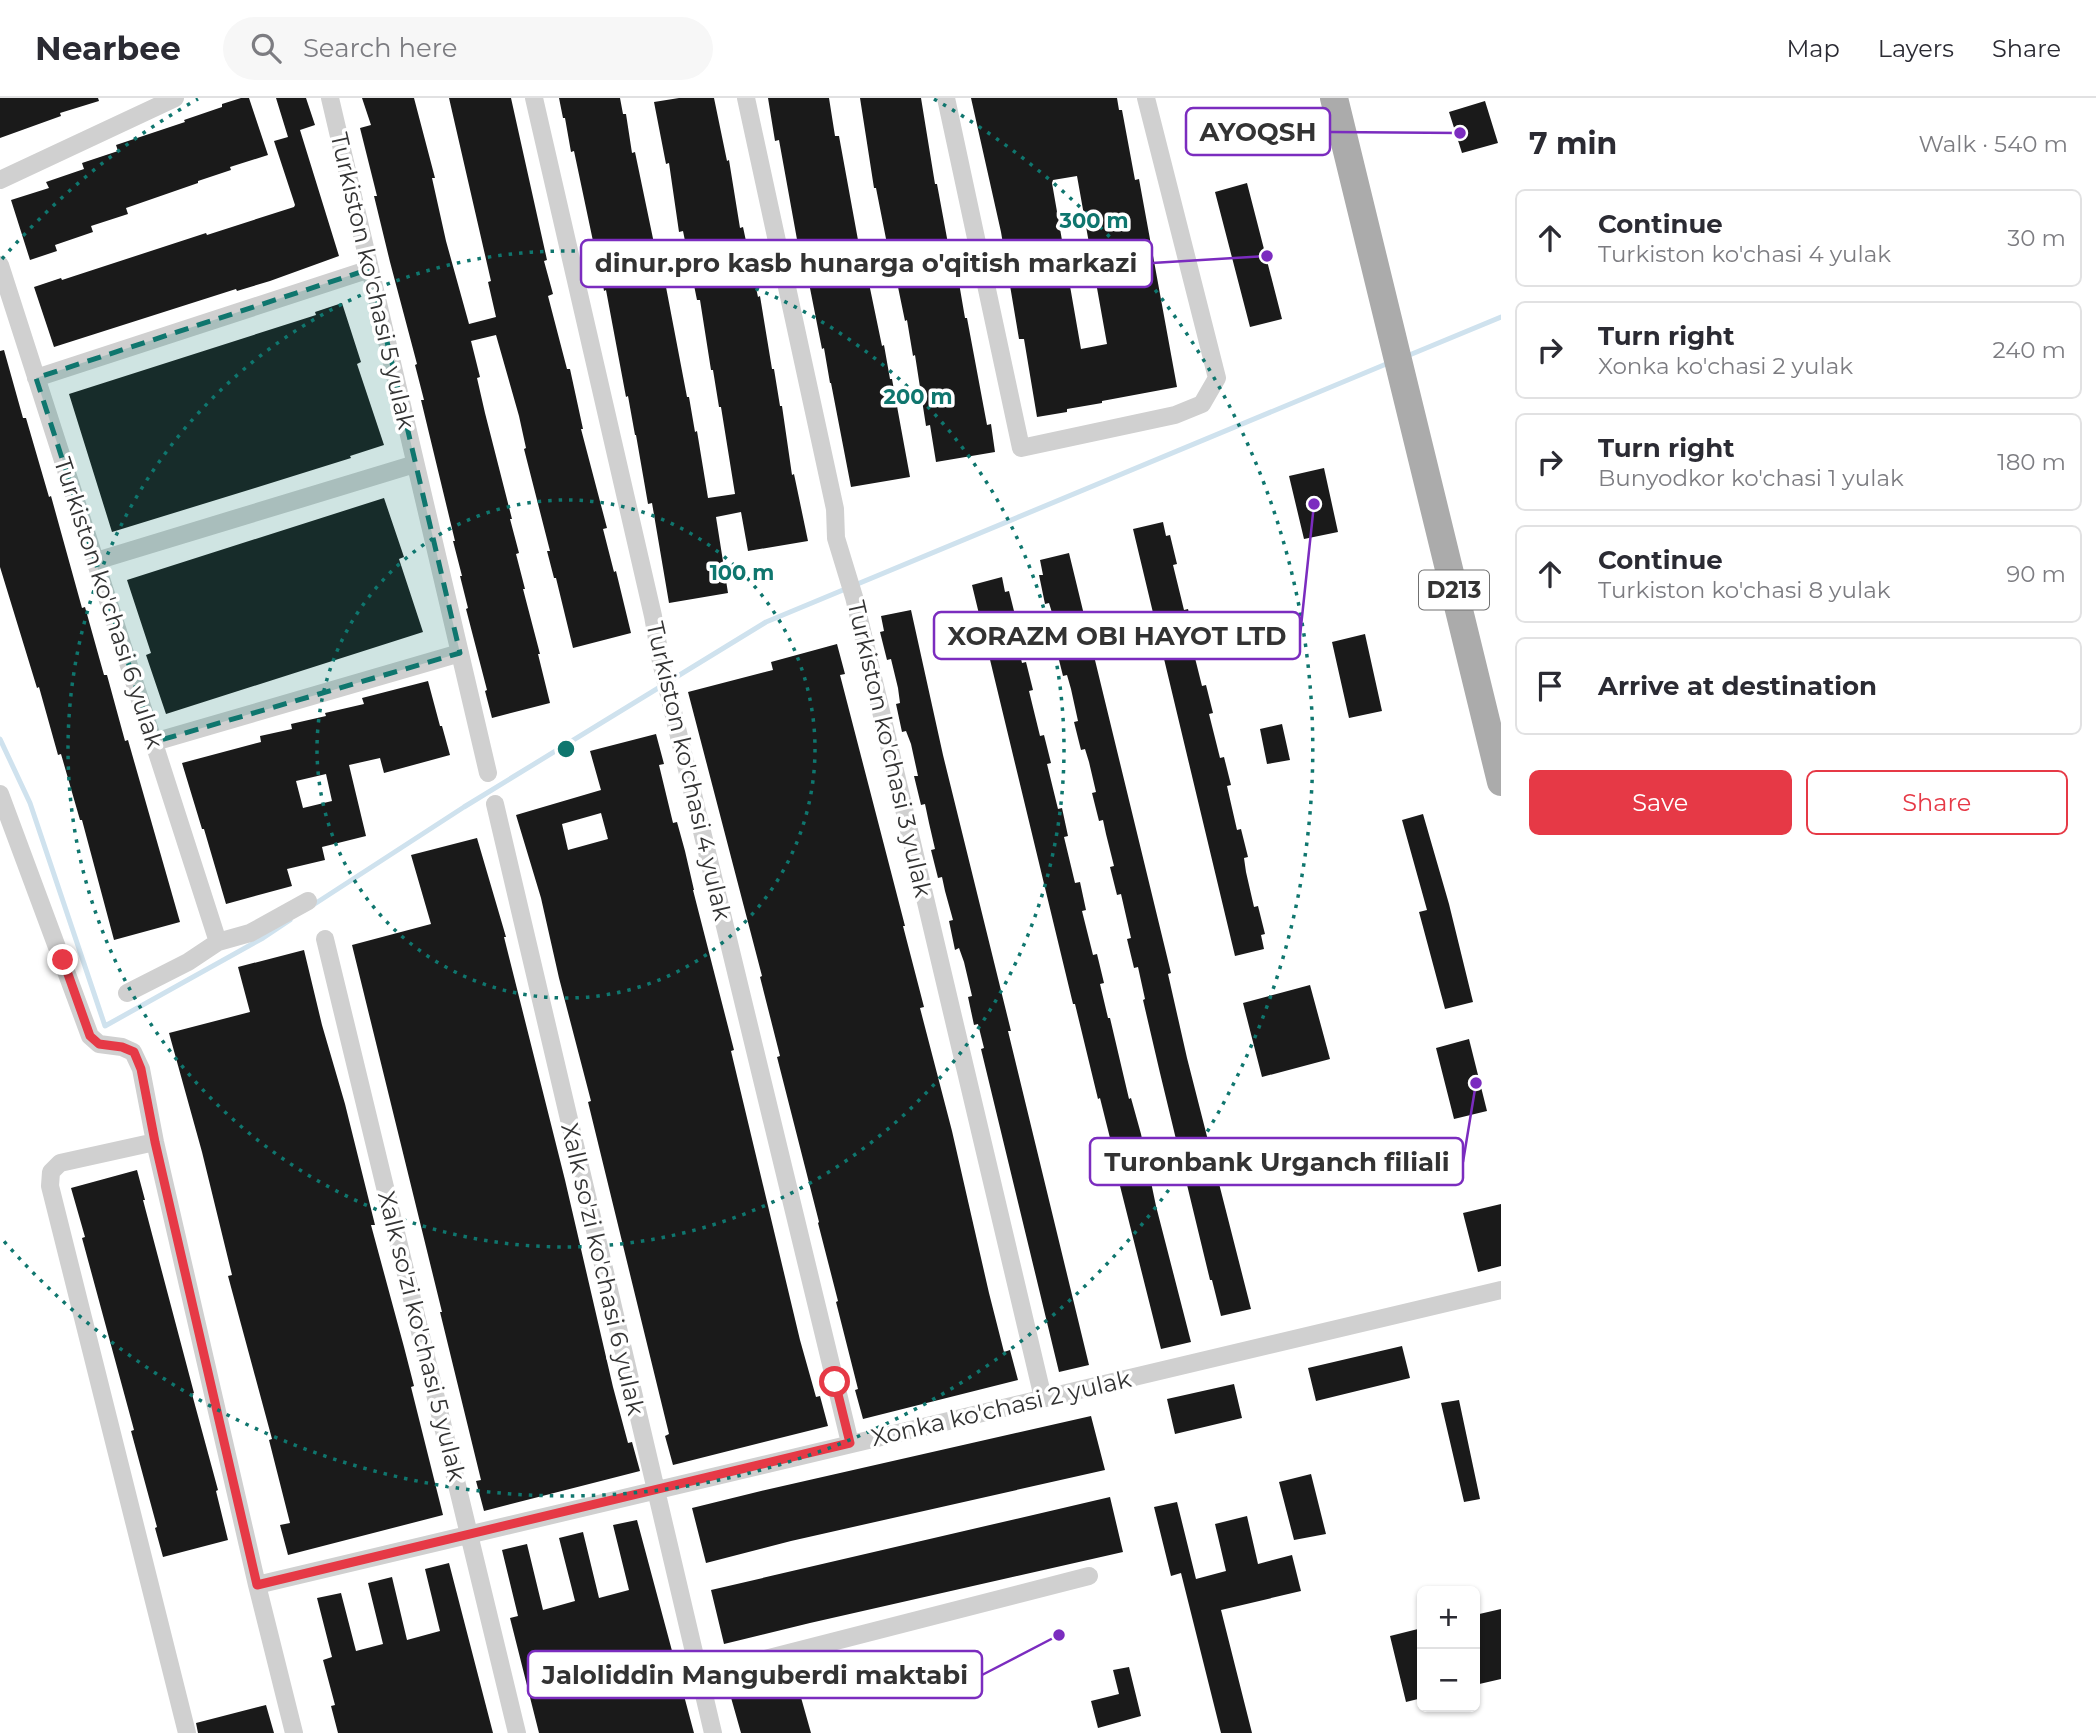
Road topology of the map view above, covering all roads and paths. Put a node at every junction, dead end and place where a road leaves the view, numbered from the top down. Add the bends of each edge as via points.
1 (175, 98) edge
2 (330, 98) edge
3 (534, 98) edge
4 (746, 98) edge
5 (946, 98) edge
6 (1146, 98) edge
7 (1334, 98) edge
8 (0, 180) edge
9 (0, 265) edge
10 (370, 269) junction
11 (36, 378) junction
12 (415, 464) junction
13 (96, 561) junction
14 (460, 653) junction
15 (154, 742) junction
16 (488, 773) dead end
17 (1501, 782) edge
18 (0, 794) edge
19 (495, 804) dead end
20 (308, 901) dead end
21 (326, 939) dead end
22 (218, 942) junction
23 (127, 993) dead end
24 (155, 1142) junction
25 (1501, 1290) edge
26 (1043, 1398) junction
27 (850, 1443) junction
28 (654, 1489) junction
29 (470, 1533) junction
30 (1089, 1576) dead end
31 (257, 1585) junction
32 (699, 1676) junction
33 (187, 1733) edge
34 (294, 1733) edge
35 (517, 1733) edge
36 (713, 1733) edge

1 - 8 street
2 - 10 street, Turkiston ko'chasi 5 yulak
3 - 27 street, Turkiston ko'chasi 4 yulak via 660,662
4 - 26 street, Turkiston ko'chasi 3 yulak via 835,509 836,538 854,597
5 - 6 street via 1021,448 1175,415 1202,404 1217,378
7 - 17 main road, D213
9 - 11 street, Turkiston ko'chasi 6 yulak
10 - 11 street
10 - 12 street, Turkiston ko'chasi 5 yulak
11 - 13 street, Turkiston ko'chasi 6 yulak
12 - 13 street, Turkiston ko'chasi 5 yulak
12 - 14 street, Turkiston ko'chasi 5 yulak
13 - 15 street, Turkiston ko'chasi 6 yulak
14 - 15 street
14 - 16 street, Turkiston ko'chasi 5 yulak
15 - 22 street, Turkiston ko'chasi 6 yulak
18 - 24 street via 90,1036 99,1044 134,1052
19 - 28 street, Xalk so'zi ko'chasi 6 yulak
20 - 22 street via 250,933
21 - 29 street, Xalk so'zi ko'chasi 5 yulak
22 - 23 street
24 - 31 street
24 - 33 street via 60,1163 51,1172 50,1186
25 - 26 street, Xonka ko'chasi 2 yulak
26 - 27 street, Xonka ko'chasi 2 yulak
27 - 28 street, Xonka ko'chasi 2 yulak
28 - 29 street, Xonka ko'chasi 2 yulak
28 - 32 street, Xalk so'zi ko'chasi 6 yulak
29 - 31 street, Xonka ko'chasi 2 yulak
29 - 35 street, Xalk so'zi ko'chasi 5 yulak
30 - 32 street
31 - 34 street
32 - 36 street, Xalk so'zi ko'chasi 6 yulak

